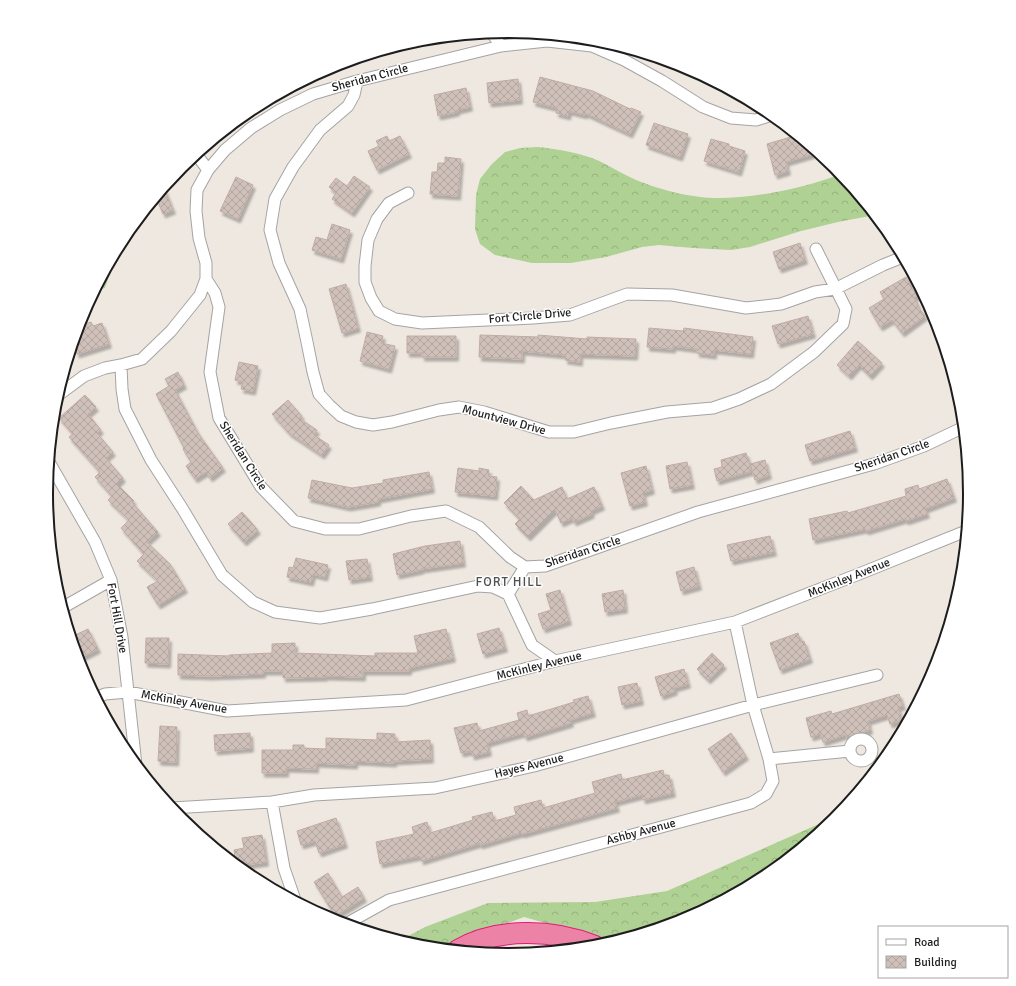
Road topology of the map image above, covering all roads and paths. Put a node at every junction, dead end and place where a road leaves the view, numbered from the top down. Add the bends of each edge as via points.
1 (496, 38) edge
2 (501, 46) junction
3 (589, 46) edge
4 (593, 46) edge
5 (357, 81) junction
6 (764, 117) edge
7 (200, 159) edge
8 (208, 170) junction
9 (408, 193) dead end
10 (816, 249) dead end
11 (898, 260) edge
12 (206, 279) junction
13 (835, 289) junction
14 (121, 365) junction
15 (65, 390) edge
16 (958, 430) edge
17 (54, 470) edge
18 (961, 532) edge
19 (524, 566) junction
20 (112, 580) junction
21 (508, 594) junction
22 (68, 605) edge
23 (735, 622) junction
24 (555, 661) junction
25 (877, 675) dead end
26 (128, 692) junction
27 (101, 696) edge
28 (753, 705) junction
29 (850, 751) dead end
30 (135, 753) edge
31 (769, 759) junction
32 (272, 802) junction
33 (179, 808) edge
34 (291, 892) edge
35 (353, 920) edge
36 (580, 942) edge
37 (468, 946) edge

1 - 2 street
2 - 3 street, Sheridan Circle via 548,41
2 - 5 street, Sheridan Circle
4 - 6 street, Sheridan Circle via 624,60 704,107 731,118 756,120
5 - 8 street, Sheridan Circle via 313,94 280,110 251,128 225,150
5 - 13 street, Mountview Drive via 348,106 320,130 293,167 275,200 270,230 279,263 300,309 319,394 341,416 373,425 459,407 549,432 568,432 667,412 713,408 740,399 771,384 814,352 843,324 846,309
7 - 8 street
8 - 12 street, Sheridan Circle via 197,190 196,211 199,238 206,262
9 - 13 street, Fort Circle Drive via 389,203 377,219 368,240 365,266 365,282 370,298 379,311 395,319 422,323 570,315 627,294 672,295 746,308 780,304 815,292
10 - 13 street, Mountview Drive
11 - 13 street, Fort Circle Drive
12 - 14 street via 200,295 171,331 142,359
12 - 19 street, Sheridan Circle via 215,293 219,307 210,372 219,418 261,487 294,521 325,529 359,529 411,516 446,511 479,527 510,557
14 - 15 street via 84,376
14 - 21 street via 125,409 151,460 222,575 253,602 276,612 320,618 478,586 493,586
16 - 19 street, Sheridan Circle via 924,446 874,464 698,512 545,566
17 - 20 street, Fort Hill Drive via 95,542
18 - 23 street, McKinley Avenue
19 - 21 street
20 - 22 street
20 - 26 street, Fort Hill Drive
21 - 24 street via 532,645
23 - 24 street, McKinley Avenue
23 - 28 street, Ashby Avenue
24 - 26 street, McKinley Avenue via 406,700 227,711
25 - 28 street, Hayes Avenue
26 - 27 street, McKinley Avenue
26 - 30 street, Fort Hill Drive
28 - 31 street, Ashby Avenue
28 - 32 street, Hayes Avenue via 534,766 435,788 314,795
29 - 31 street
31 - 35 street, Ashby Avenue via 773,781 766,794 751,802 389,900
32 - 33 street, Hayes Avenue
32 - 34 street
36 - 37 highway via 556,936 524,934 487,938

